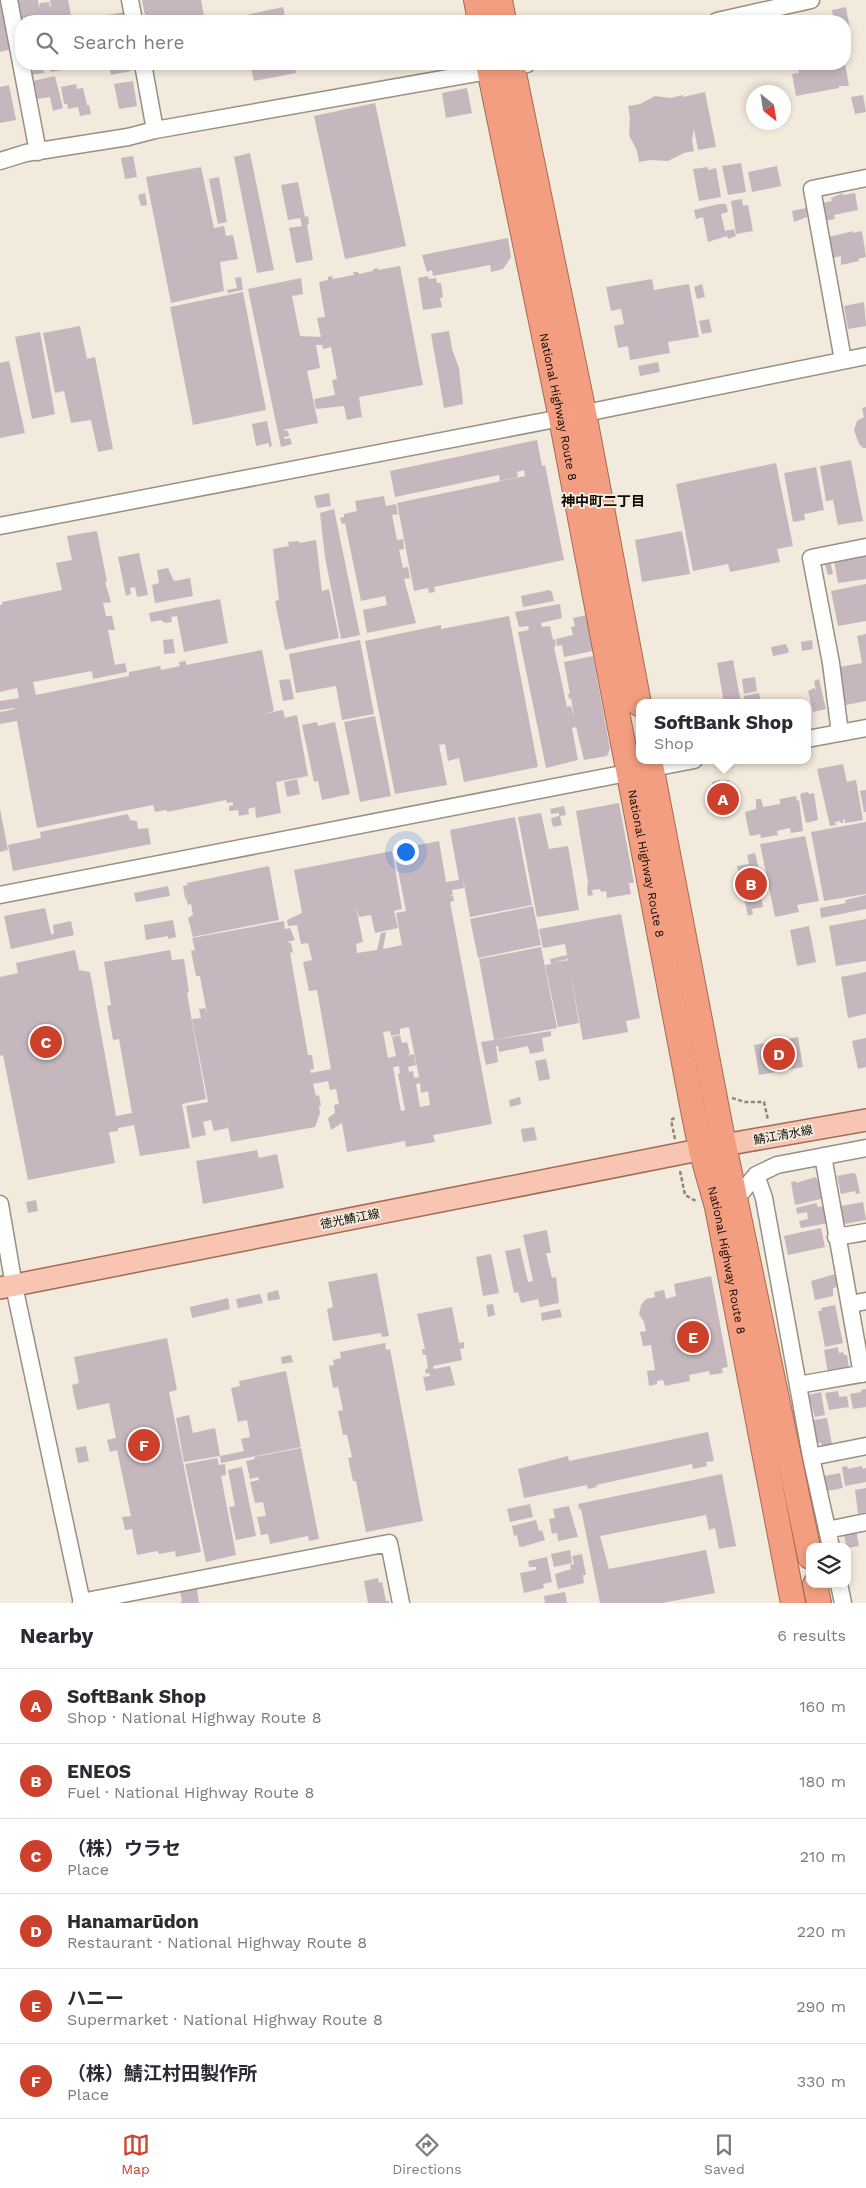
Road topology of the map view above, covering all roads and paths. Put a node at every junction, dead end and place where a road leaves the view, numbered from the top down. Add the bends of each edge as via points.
1 (8, 0) edge
2 (130, 0) edge
3 (476, 0) edge
4 (500, 0) edge
5 (811, 0) edge
6 (133, 15) edge
7 (479, 15) edge
8 (503, 15) edge
9 (744, 15) edge
10 (15, 35) edge
11 (22, 70) edge
12 (144, 70) edge
13 (473, 70) edge
14 (490, 70) edge
15 (518, 70) edge
16 (156, 130) junction
17 (38, 152) junction
18 (0, 161) edge
19 (866, 178) edge
20 (866, 356) edge
21 (843, 360) junction
22 (584, 414) junction
23 (561, 418) junction
24 (0, 526) edge
25 (866, 547) edge
26 (638, 699) edge
27 (866, 728) edge
28 (840, 733) junction
29 (811, 738) edge
30 (651, 764) edge
31 (628, 773) junction
32 (0, 895) edge
33 (866, 1120) edge
34 (724, 1145) junction
35 (866, 1148) edge
36 (701, 1150) junction
37 (823, 1156) junction
38 (756, 1175) junction
39 (736, 1198) junction
40 (0, 1204) edge
41 (866, 1232) edge
42 (836, 1237) junction
43 (5, 1259) edge
44 (7, 1287) edge
45 (858, 1302) edge
46 (864, 1373) edge
47 (798, 1385) junction
48 (866, 1446) edge
49 (811, 1457) junction
50 (866, 1522) edge
51 (827, 1530) junction
52 (807, 1543) edge
53 (830, 1543) edge
54 (816, 1588) edge
55 (839, 1588) edge
56 (81, 1602) edge
57 (401, 1603) edge
58 (793, 1603) edge
59 (819, 1603) edge
60 (842, 1603) edge

1 - 10 street
2 - 6 street
3 - 7 highway
4 - 8 highway
5 - 9 street
11 - 17 street
12 - 16 street
13 - 16 street
14 - 23 highway, National Highway Route 8
15 - 22 highway, National Highway Route 8
16 - 17 street
17 - 18 street
19 - 21 street via 812,189
20 - 21 street
21 - 22 street
22 - 23 street
22 - 26 highway, National Highway Route 8
23 - 24 street
23 - 31 highway, National Highway Route 8
25 - 28 street via 811,558 831,663
27 - 28 street
28 - 29 street
30 - 31 street
30 - 34 highway, National Highway Route 8
31 - 32 street
31 - 36 highway, National Highway Route 8
33 - 34 main road, 鯖江清水線
34 - 36 main road, 鯖江清水線
34 - 39 highway, National Highway Route 8
35 - 37 street
36 - 44 main road, 徳光鯖江線
36 - 58 highway, National Highway Route 8 via 717,1207
37 - 38 street via 777,1165
37 - 42 street
38 - 39 street
38 - 47 street via 764,1198
39 - 52 highway, National Highway Route 8
40 - 43 street
41 - 42 street
42 - 45 street
43 - 44 street
44 - 56 street
45 - 46 street
46 - 47 street
47 - 49 street
48 - 49 street
49 - 51 street
50 - 51 street
51 - 53 street
54 - 59 highway
55 - 60 street
56 - 57 street via 389,1543

